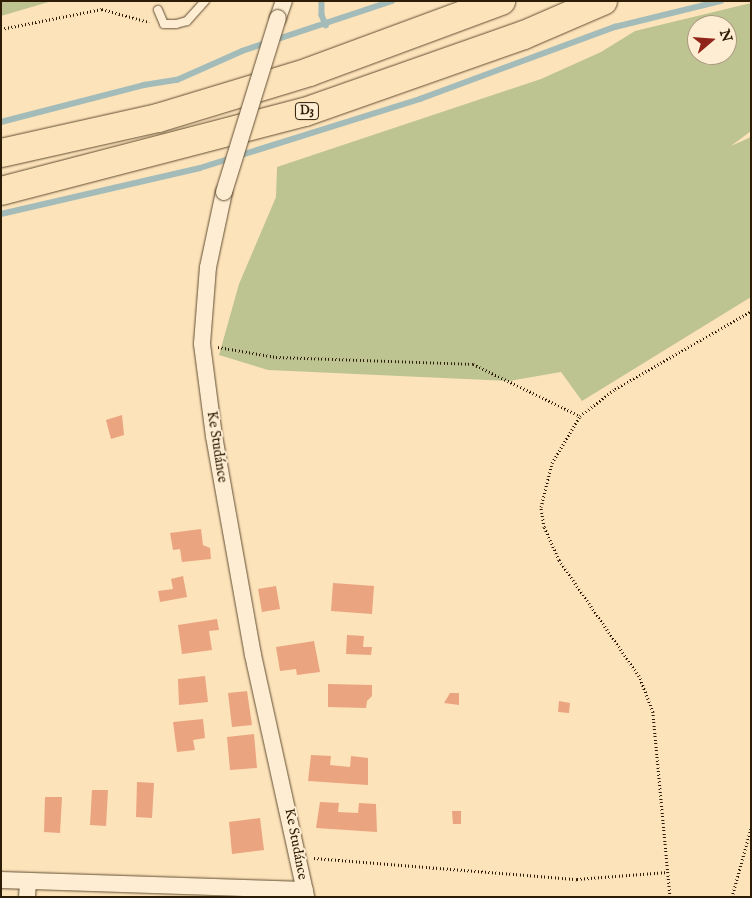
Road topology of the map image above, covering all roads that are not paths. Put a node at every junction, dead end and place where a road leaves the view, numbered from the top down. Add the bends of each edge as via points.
1 (206, 1) edge
2 (284, 1) edge
3 (501, 1) edge
4 (604, 1) edge
5 (158, 10) dead end
6 (1, 153) edge
7 (1, 191) edge
8 (1, 880) edge
9 (28, 889) edge
10 (305, 893) edge

1 - 5 lane via 187,20 164,24
2 - 10 street, Ke Studánce, bridge via 224,192 208,267 202,344 214,436 253,655
3 - 6 highway via 309,72 158,118
4 - 7 highway, D3 via 524,35 304,112
8 - 9 street
9 - 10 street

